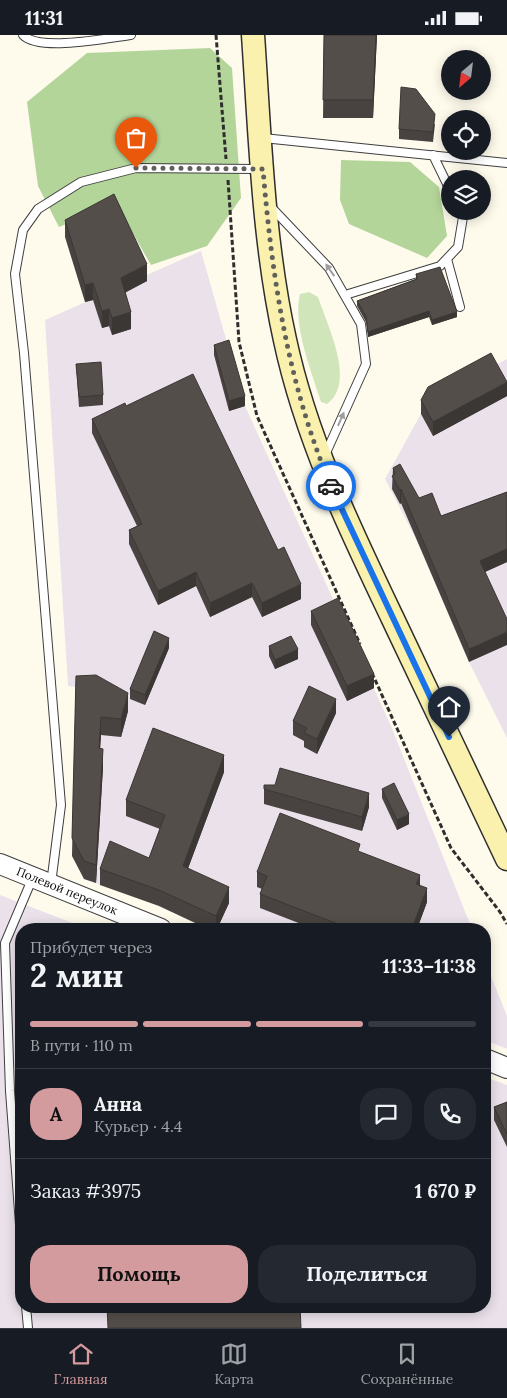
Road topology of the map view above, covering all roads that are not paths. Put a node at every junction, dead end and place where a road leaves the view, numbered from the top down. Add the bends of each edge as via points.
1 (23, 35) edge
2 (131, 35) edge
3 (253, 35) edge
4 (84, 38) edge
5 (261, 138) junction
6 (433, 155) junction
7 (507, 163) edge
8 (263, 169) junction
9 (441, 171) edge
10 (266, 201) junction
11 (462, 220) edge
12 (446, 259) junction
13 (345, 295) junction
14 (460, 307) dead end
15 (322, 463) junction
16 (507, 859) edge
17 (0, 864) edge
18 (42, 881) junction
19 (16, 923) edge
20 (146, 923) edge
21 (15, 925) edge
22 (491, 1061) edge
23 (507, 1067) edge
24 (15, 1158) edge
25 (27, 1313) edge
26 (28, 1328) edge

1 - 4 lane via 26,39 56,44
2 - 4 lane
3 - 5 main road
5 - 6 lane
5 - 8 main road
6 - 7 lane
6 - 9 lane
8 - 10 main road
8 - 18 lane via 136,168 81,182 38,209 23,230 16,274 61,805
13 -> 10 lane via 329,268
10 - 15 main road via 276,295 285,340
11 - 12 lane via 458,247
12 - 13 lane via 440,266
12 - 14 lane
15 -> 13 lane via 366,364 361,324
15 - 16 main road
17 - 18 street, Полевой переулок
18 - 19 lane
18 - 20 street, Полевой переулок
21 - 24 lane via 4,943
22 - 23 street
25 - 26 lane

